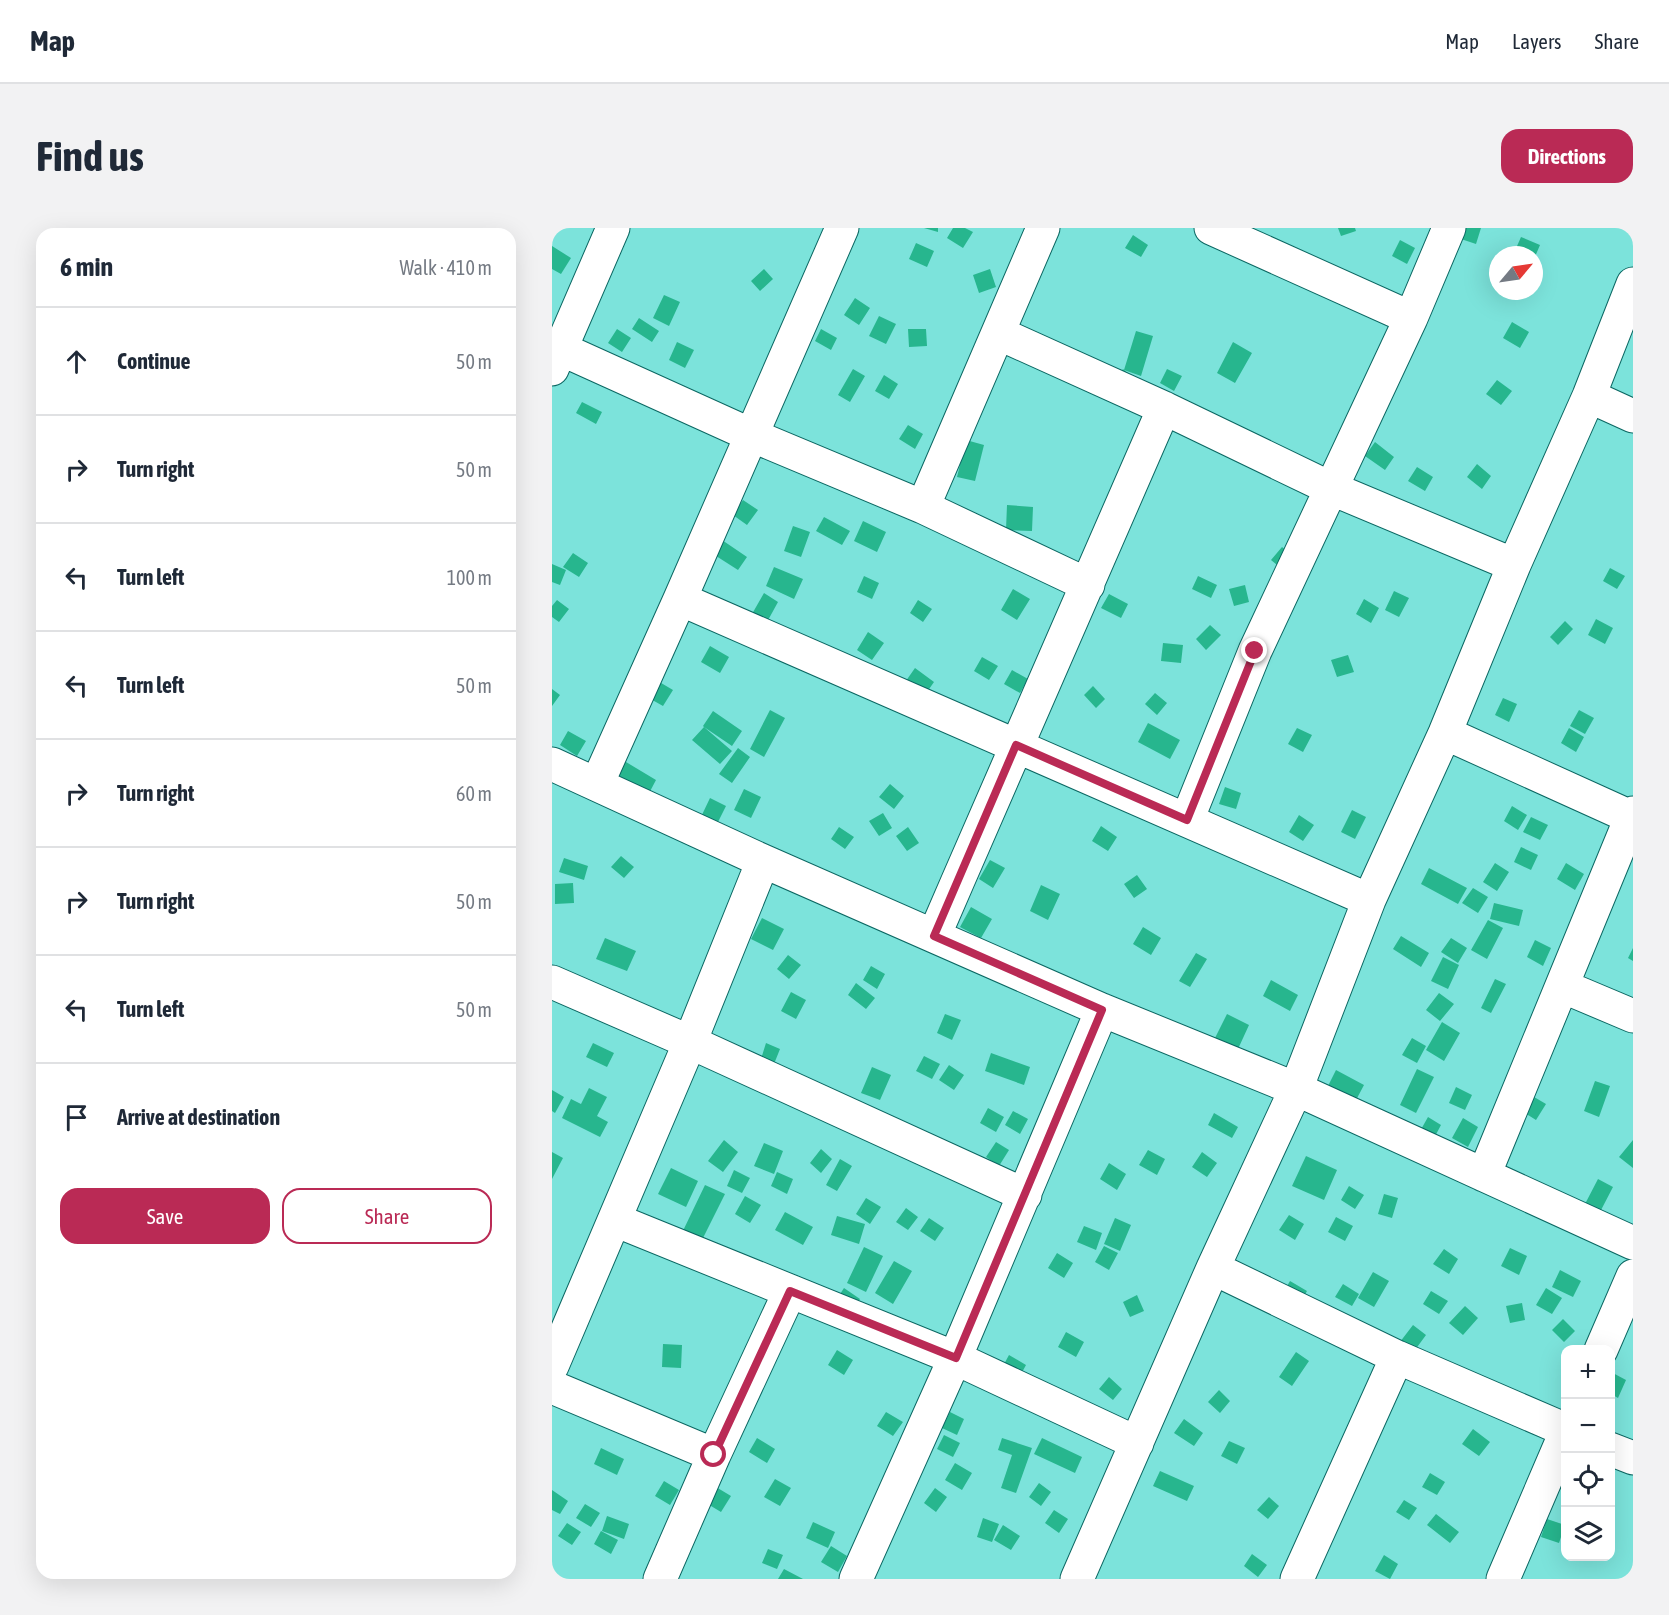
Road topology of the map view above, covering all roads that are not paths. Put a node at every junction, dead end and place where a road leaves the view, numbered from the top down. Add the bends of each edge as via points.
1 (613, 228) edge
2 (842, 228) edge
3 (1043, 228) edge
4 (1210, 228) edge
5 (1449, 228) edge
6 (1633, 284) edge
7 (1411, 318) junction
8 (998, 333) junction
9 (556, 359) edge
10 (1589, 396) junction
11 (1164, 408) junction
12 (1633, 416) edge
13 (752, 435) junction
14 (1330, 488) junction
15 (923, 507) junction
16 (1514, 565) junction
17 (1088, 585) junction
18 (680, 599) junction
19 (1445, 733) junction
20 (1016, 745) junction
21 (552, 764) edge
22 (597, 784) junction
23 (1632, 816) edge
24 (1187, 820) junction
25 (763, 861) junction
26 (1369, 900) junction
27 (934, 936) junction
28 (552, 982) edge
29 (1562, 986) junction
30 (1102, 1010) junction
31 (1633, 1016) edge
32 (690, 1042) junction
33 (1296, 1089) junction
34 (1484, 1175) junction
35 (1025, 1195) junction
36 (615, 1220) junction
37 (1633, 1243) edge
38 (1213, 1268) junction
39 (1633, 1276) edge
40 (790, 1291) junction
41 (1603, 1345) edge
42 (1397, 1357) junction
43 (956, 1358) junction
44 (552, 1365) edge
45 (552, 1386) edge
46 (1561, 1429) edge
47 (1137, 1443) junction
48 (1561, 1443) edge
49 (1615, 1451) edge
50 (714, 1455) junction
51 (1633, 1458) edge
52 (660, 1579) edge
53 (856, 1579) edge
54 (1077, 1579) edge
55 (1297, 1579) edge
56 (1503, 1579) edge

1 - 9 street
2 - 13 street
3 - 8 street
4 - 7 street
5 - 7 street
6 - 10 street
7 - 14 street
8 - 11 street
8 - 15 street
9 - 13 street
10 - 12 street
10 - 16 street
11 - 14 street
11 - 17 street
13 - 15 street
13 - 18 street
14 - 16 street
14 - 24 street via 1255,651
15 - 17 street
16 - 19 street
17 - 20 street
18 - 20 street
18 - 22 street
19 - 23 street
19 - 26 street
20 - 24 street
20 - 27 street
21 - 22 street
22 - 25 street
23 - 29 street
24 - 26 street
25 - 27 street
25 - 32 street
26 - 33 street
27 - 30 street
28 - 32 street
29 - 31 street
29 - 34 street
30 - 33 street
30 - 35 street
32 - 35 street
32 - 36 street
33 - 34 street
33 - 38 street
34 - 37 street
35 - 43 street
36 - 40 street
36 - 44 street
38 - 42 street
38 - 47 street
39 - 41 street
40 - 43 street
40 - 50 street
42 - 46 street
42 - 55 street
43 - 47 street
43 - 53 street
45 - 50 street
47 - 54 street
48 - 56 street
49 - 51 street
50 - 52 street

